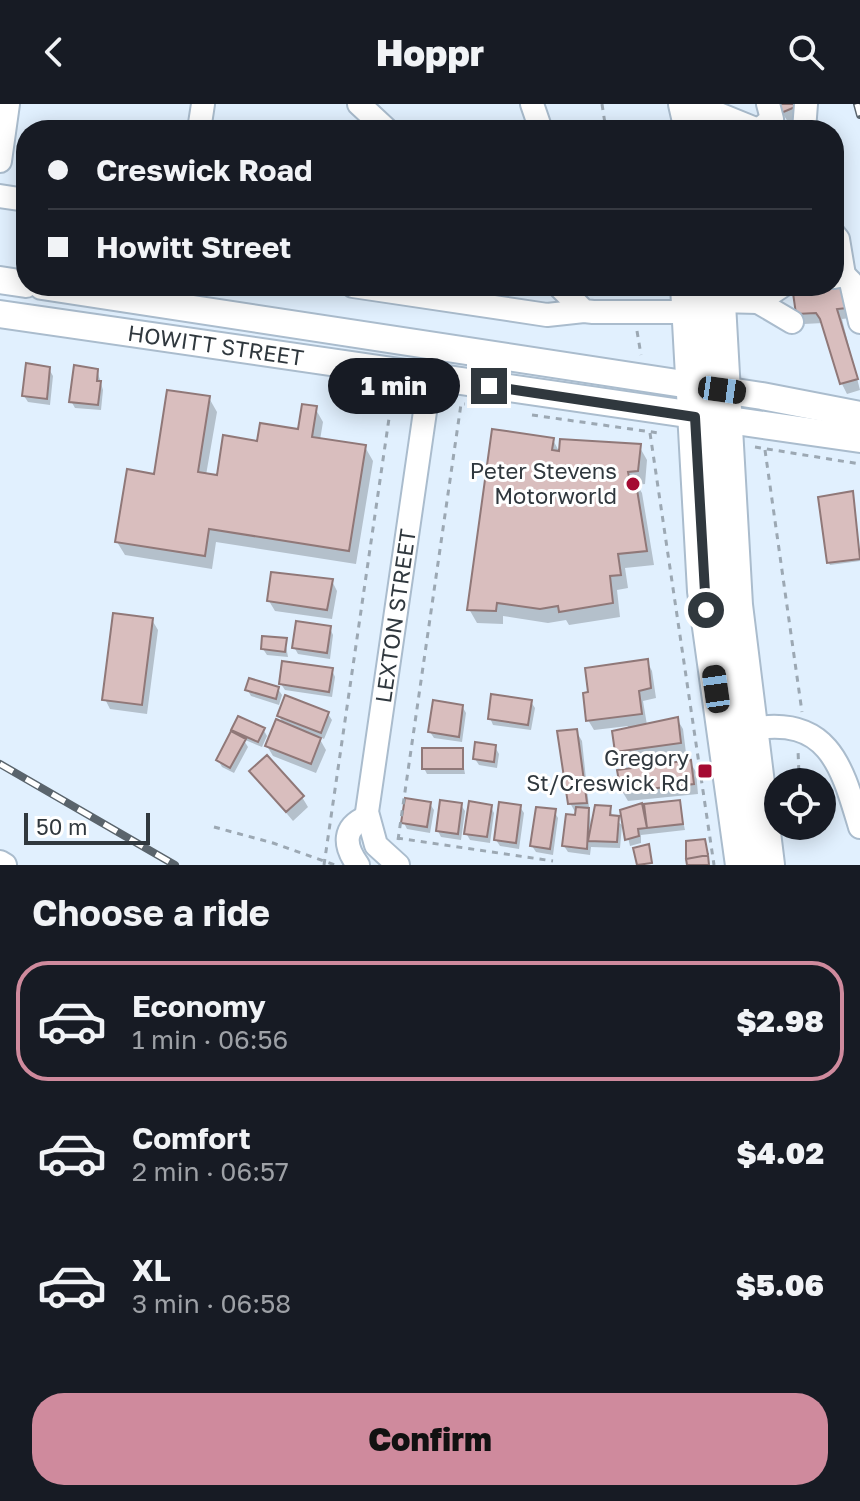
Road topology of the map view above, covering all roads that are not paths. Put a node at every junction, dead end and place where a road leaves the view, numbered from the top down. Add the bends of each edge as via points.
1 (8, 104) edge
2 (359, 104) edge
3 (694, 104) edge
4 (376, 120) edge
5 (734, 120) edge
6 (0, 161) edge
7 (844, 278) edge
8 (175, 296) edge
9 (420, 296) edge
10 (570, 296) edge
11 (703, 296) edge
12 (767, 296) edge
13 (758, 302) junction
14 (584, 311) junction
15 (0, 314) edge
16 (792, 322) dead end
17 (860, 322) edge
18 (430, 377) junction
19 (701, 410) junction
20 (860, 415) edge
21 (860, 439) edge
22 (751, 729) junction
23 (367, 817) junction
24 (860, 827) edge
25 (393, 847) edge
26 (0, 862) edge
27 (5, 865) edge
28 (358, 865) edge
29 (742, 865) edge
30 (768, 865) edge

1 - 6 street
2 - 4 street
3 - 5 street
7 - 17 street via 851,282
8 - 19 main road, HOWITT STREET
9 - 14 street via 547,315
10 - 14 street
11 - 13 street
11 - 14 street via 612,314
11 - 19 highway
12 - 13 street
13 - 16 street
15 - 18 main road, HOWITT STREET
18 - 19 main road, HOWITT STREET
18 - 23 street, LEXTON STREET
19 - 20 main road, HOWITT STREET
19 - 21 main road, HOWITT STREET
19 - 22 highway
19 - 29 highway via 704,591
22 - 24 street via 783,726 825,747 839,762
22 - 30 highway
23 - 25 street, LEXTON STREET via 370,832
23 - 28 street via 352,825 347,835
26 - 27 street

